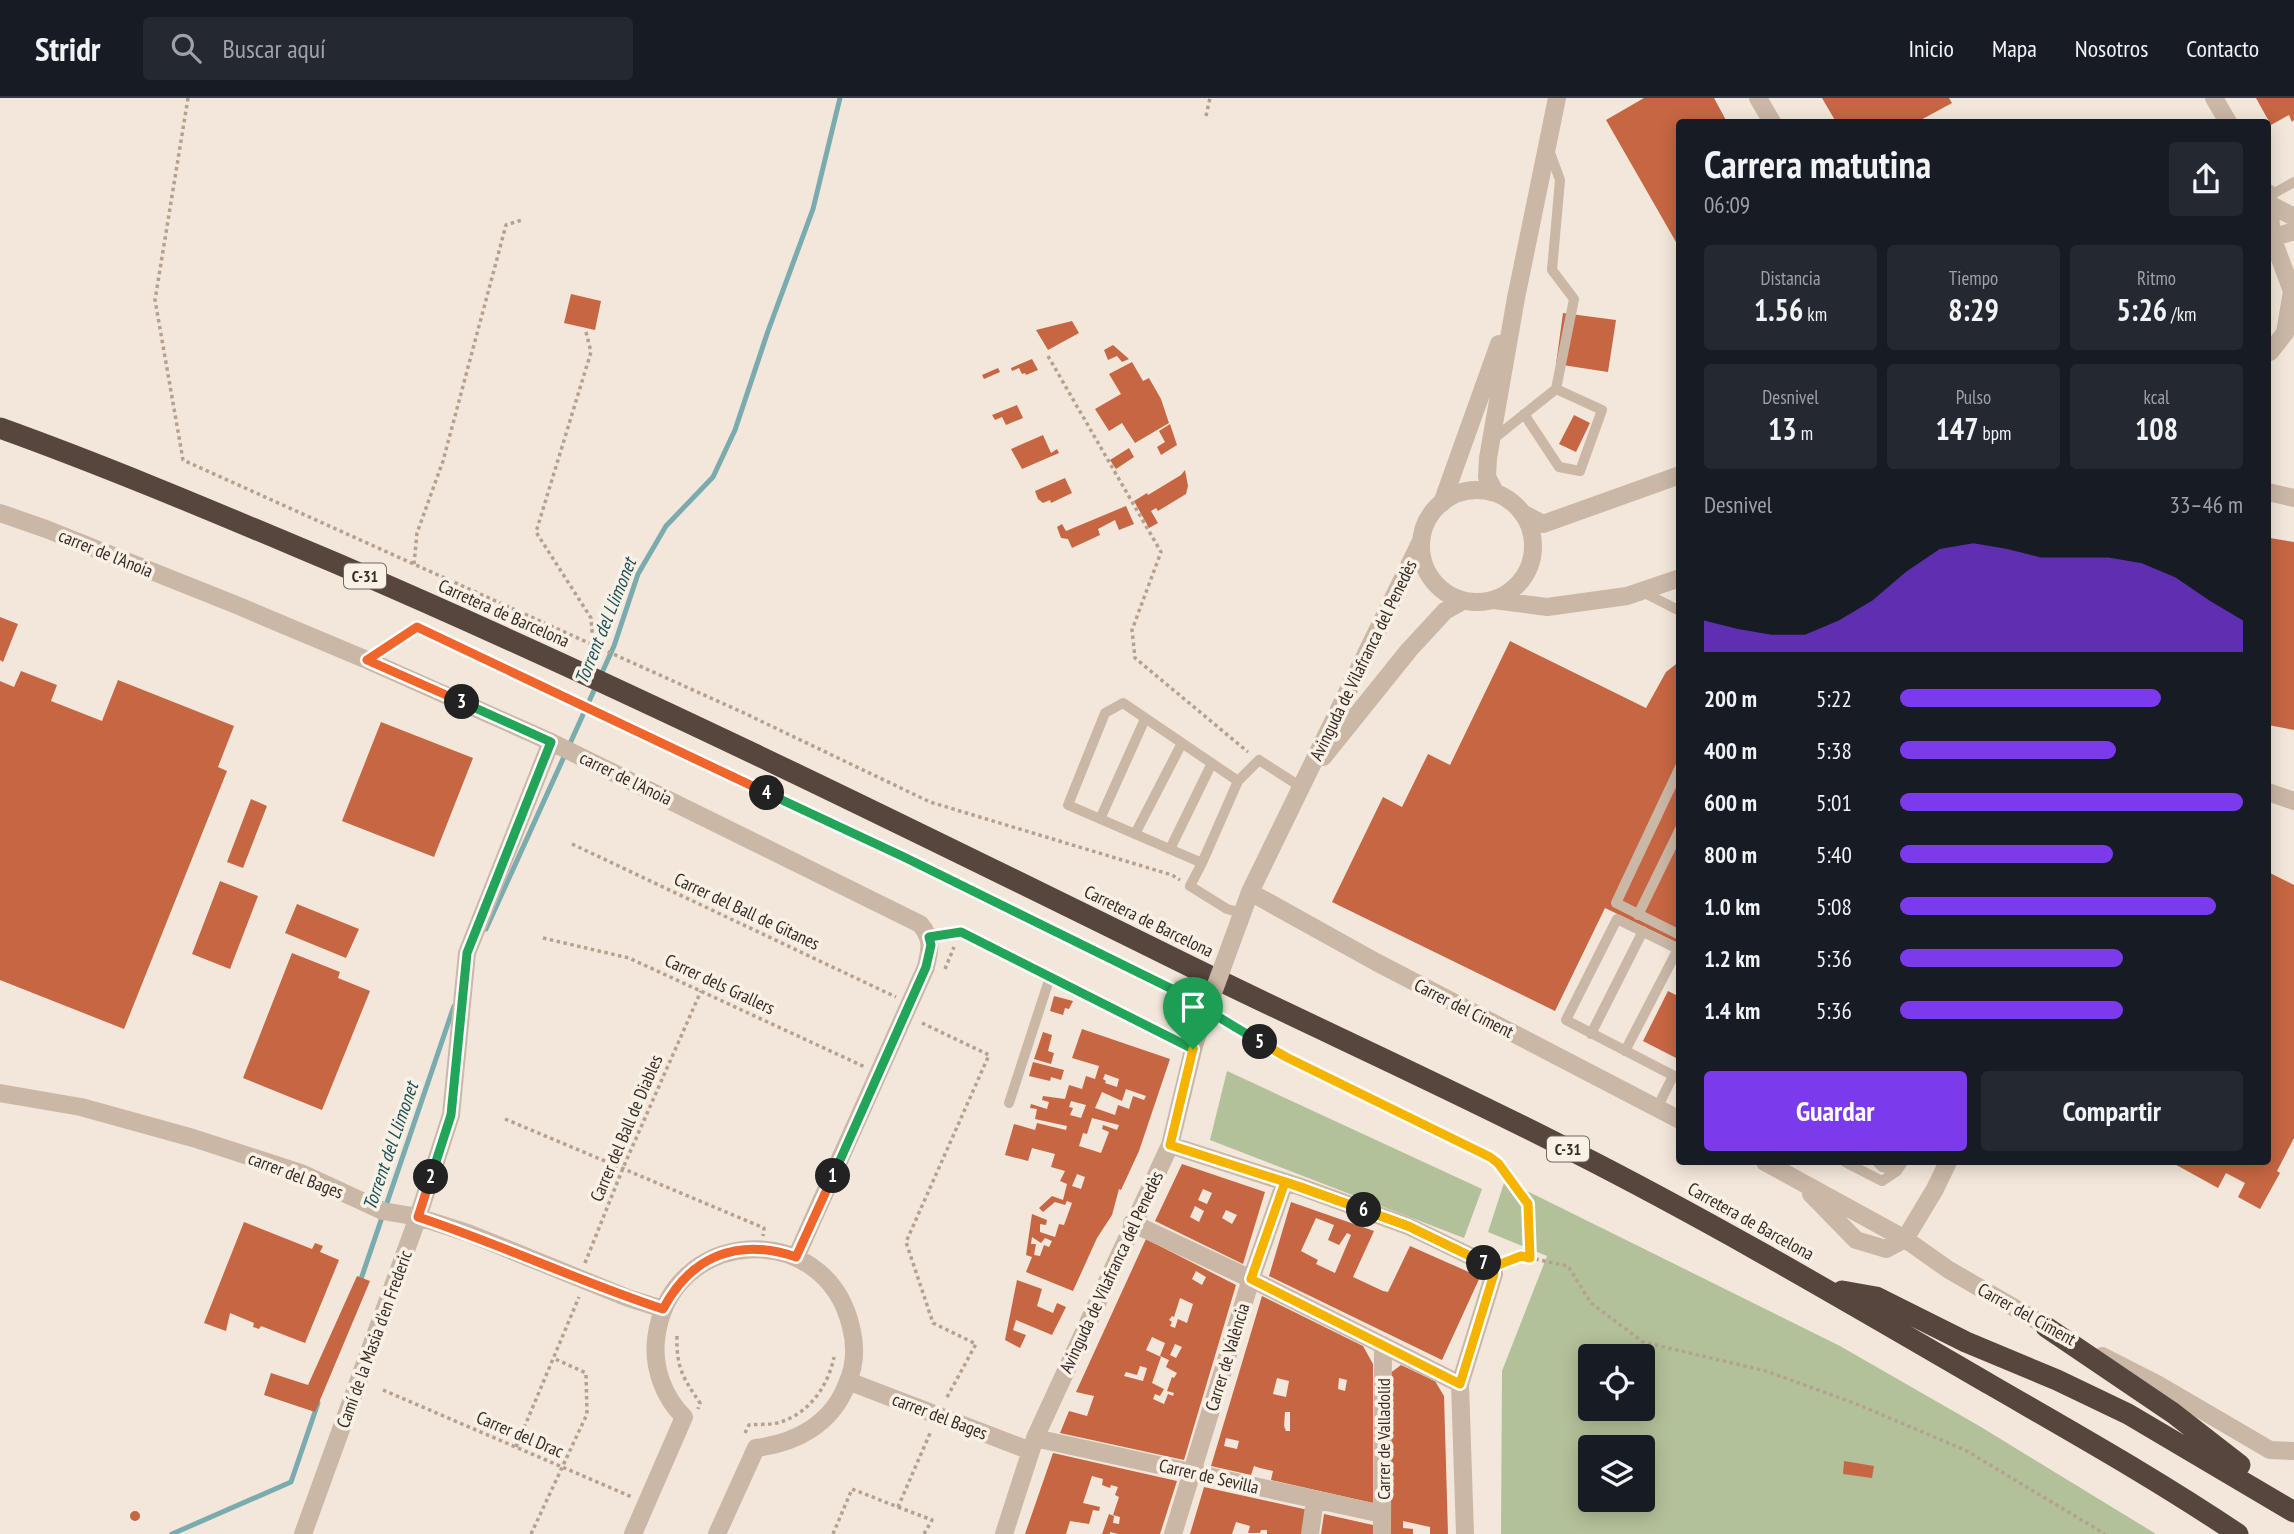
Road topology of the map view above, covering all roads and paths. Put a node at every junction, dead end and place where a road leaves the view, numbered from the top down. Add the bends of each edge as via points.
1 (188, 98) edge
2 (1210, 98) edge
3 (1558, 98) edge
4 (1758, 98) edge
5 (2214, 98) edge
6 (1206, 116) dead end
7 (1770, 119) edge
8 (2226, 119) edge
9 (1548, 146) junction
10 (2294, 181) edge
11 (2271, 197) edge
12 (2271, 200) edge
13 (2294, 217) edge
14 (522, 220) dead end
15 (2294, 231) edge
16 (2271, 238) edge
17 (2271, 240) edge
18 (1516, 298) junction
19 (586, 332) dead end
20 (2294, 344) edge
21 (2271, 350) edge
22 (2271, 351) edge
23 (1048, 356) dead end
24 (1556, 389) junction
25 (1524, 414) junction
26 (0, 428) edge
27 (1491, 440) junction
28 (1676, 476) edge
29 (1495, 492) junction
30 (2271, 493) edge
31 (2294, 498) edge
32 (1442, 503) junction
33 (0, 513) edge
34 (1524, 514) junction
35 (1421, 541) junction
36 (414, 564) junction
37 (1676, 579) edge
38 (1641, 591) junction
39 (1463, 600) junction
40 (1494, 600) junction
41 (1676, 609) edge
42 (593, 645) junction
43 (367, 660) junction
44 (1145, 719) junction
45 (551, 742) junction
46 (1181, 743) junction
47 (1259, 760) junction
48 (1212, 763) junction
49 (1676, 776) edge
50 (1238, 781) junction
51 (1304, 783) junction
52 (2271, 793) edge
53 (2294, 802) edge
54 (1100, 819) junction
55 (1135, 834) junction
56 (1676, 837) edge
57 (572, 844) dead end
58 (1170, 849) junction
59 (1202, 863) junction
60 (1190, 886) junction
61 (1250, 892) junction
62 (1638, 915) junction
63 (1240, 918) junction
64 (1643, 931) junction
65 (1676, 933) edge
66 (543, 937) dead end
67 (929, 937) junction
68 (1676, 948) edge
69 (1676, 955) edge
70 (1049, 977) junction
71 (701, 991) junction
72 (910, 1003) junction
73 (1195, 1003) dead end
74 (1218, 1016) dead end
75 (922, 1023) dead end
76 (1591, 1034) junction
77 (1194, 1046) junction
78 (1625, 1051) junction
79 (879, 1073) junction
80 (1676, 1076) edge
81 (1676, 1079) edge
82 (0, 1093) edge
83 (1009, 1103) dead end
84 (1657, 1108) junction
85 (1676, 1115) edge
86 (505, 1119) dead end
87 (1170, 1145) junction
88 (1770, 1165) edge
89 (1851, 1165) edge
90 (1880, 1165) edge
91 (1947, 1165) edge
92 (1900, 1166) edge
93 (623, 1168) junction
94 (1799, 1181) junction
95 (1285, 1182) junction
96 (418, 1217) junction
97 (1132, 1223) junction
98 (764, 1228) dead end
99 (1905, 1239) junction
100 (796, 1257) junction
101 (1530, 1258) junction
102 (1493, 1267) junction
103 (582, 1279) junction
104 (1251, 1279) junction
105 (1826, 1288) junction
106 (663, 1309) junction
107 (678, 1326) dead end
108 (2046, 1327) junction
109 (1383, 1345) junction
110 (836, 1346) dead end
111 (553, 1358) junction
112 (848, 1381) junction
113 (1460, 1384) junction
114 (383, 1390) dead end
115 (938, 1415) junction
116 (690, 1416) junction
117 (750, 1442) junction
118 (1033, 1445) junction
119 (516, 1447) junction
120 (2294, 1451) edge
121 (563, 1467) junction
122 (1192, 1472) junction
123 (1315, 1500) junction
124 (646, 1503) junction
125 (898, 1507) junction
126 (2294, 1512) edge
127 (1382, 1514) junction
128 (2208, 1515) junction
129 (303, 1534) edge
130 (531, 1534) edge
131 (632, 1534) edge
132 (717, 1534) edge
133 (833, 1534) edge
134 (923, 1534) edge
135 (1002, 1534) edge
136 (1173, 1534) edge
137 (1310, 1534) edge
138 (1382, 1534) edge
139 (1465, 1534) edge
140 (2105, 1534) edge
141 (2229, 1534) edge
142 (2238, 1534) edge

1 - 36 path via 155,300 183,460
2 - 6 path
3 - 9 street
4 - 7 street
5 - 8 street
9 - 18 street
9 - 24 lane via 1560,180 1552,270 1574,299
10 - 11 lane
12 - 13 street
14 - 36 path via 506,225 443,461 417,533
15 - 16 street
17 - 21 street via 2292,292 2285,333
18 - 27 street
18 - 32 street
19 - 42 path via 591,352 536,531 591,618
20 - 22 street
23 - 47 path via 1161,552 1132,630 1135,658
24 - 25 lane
24 - 25 lane via 1602,410 1580,471 1559,467
25 - 27 lane
26 - 105 highway, Carretera de Barcelona / C-31 via 318,556 692,724 1483,1106
27 - 29 street via 1487,477
28 - 34 street via 1543,524
29 - 32 street via 1462,493
29 - 34 street
30 - 31 street
32 - 35 street via 1429,518
33 - 43 street, carrer de l'Anoia
34 - 40 street via 1533,540 1531,563 1512,591
35 - 39 street via 1426,569 1436,584
35 - 51 street, Avinguda de Vilafranca del Penedès
36 - 42 path
37 - 38 street
38 - 40 street via 1547,607
38 - 41 lane
39 - 40 street
39 - 51 street, Avinguda de Vilafranca del Penedès via 1445,611 1409,650
42 - 60 path via 930,802 1171,875
43 - 45 street, carrer de l'Anoia
43 - 73 path via 417,627 904,857
44 - 46 lane
44 - 54 lane
44 - 54 lane via 1123,703 1105,713 1068,805
45 - 67 street, carrer de l'Anoia via 919,923
45 - 96 street, Camí de la Masia d'en Frederic via 467,953 451,1115
46 - 48 lane
46 - 55 lane
47 - 50 lane
47 - 51 lane
48 - 50 lane
48 - 58 lane
49 - 62 lane via 1616,903
50 - 59 lane
51 - 61 street, Avinguda de Vilafranca del Penedès
52 - 53 street
54 - 55 lane
55 - 58 lane
56 - 62 lane
57 - 72 path, Carrer del Ball de Gitanes
58 - 59 lane
59 - 60 lane
60 - 63 lane
61 - 63 street, Avinguda de Vilafranca del Penedès
61 - 84 street, Carrer del Ciment
62 - 65 lane
63 - 77 street, Avinguda de Vilafranca del Penedès, bridge
64 - 68 lane
64 - 76 lane
64 - 76 lane via 1617,919 1566,1020
66 - 71 path, Carrer dels Grallers via 629,958
67 - 70 lane via 961,932
67 - 72 street via 926,967
69 - 78 lane
70 - 77 path
70 - 83 lane
71 - 79 path, Carrer dels Grallers
71 - 93 path, Carrer del Ball de Diables
72 - 79 street
74 - 101 path via 1286,1057 1498,1163 1528,1204
75 - 115 path via 989,1055 905,1242 933,1323 976,1345
76 - 78 lane
77 - 87 street, Avinguda de Vilafranca del Penedès
78 - 80 lane
79 - 100 street
81 - 84 lane
82 - 96 street, carrer del Bages via 81,1107 193,1138 301,1173 383,1211
84 - 85 street, Carrer del Ciment
86 - 93 path
87 - 95 street
87 - 97 street, Avinguda de Vilafranca del Penedès
88 - 94 street, Carrer del Ciment
89 - 92 lane via 1882,1181
90 - 92 lane
91 - 99 street
93 - 98 path
93 - 103 path, Carrer del Ball de Diables
94 - 99 street, Carrer del Ciment
94 - 99 street via 1856,1240 1886,1250
95 - 102 street via 1408,1226
95 - 104 street, Carrer de València
96 - 103 street, carrer del Bages
96 - 129 street, Camí de la Masia d'en Frederic
97 - 104 street
97 - 118 street, Avinguda de Vilafranca del Penedès
99 - 108 street, Carrer del Ciment
100 - 106 street via 763,1249 717,1255 684,1278
100 - 112 street via 831,1283 848,1314 854,1346
101 - 102 path via 1521,1256
101 - 140 path via 1568,1266 1591,1303 1643,1342 1766,1371 1859,1405 1965,1450
102 - 113 street
103 - 106 street, carrer del Bages
103 - 111 path, Carrer del Ball de Diables
104 - 109 street
104 - 122 street, Carrer de València
105 - 126 highway via 1875,1297 2057,1380 2128,1414
105 - 128 highway, Carretera de Barcelona / C-31
106 - 116 street via 656,1365 670,1400
107 - 116 path via 676,1358 682,1377 700,1403
108 - 120 street, Carrer del Ciment via 2270,1450
108 - 126 highway via 2173,1413 2289,1500
109 - 113 street
109 - 127 street, Carrer de Valladolid
110 - 117 path via 831,1373 820,1393 796,1415 776,1423 749,1425
111 - 119 path, Carrer del Ball de Diables
111 - 121 path via 586,1373 587,1414
112 - 115 street, carrer del Bages
112 - 117 street via 836,1405 805,1434 788,1442
113 - 139 street
114 - 119 path, Carrer del Drac
115 - 118 street, carrer del Bages
115 - 125 path
116 - 124 street
117 - 132 street
118 - 122 street, Carrer de Sevilla
118 - 135 street, Avinguda de Vilafranca del Penedès
119 - 121 path, Carrer del Drac
121 - 124 path, Carrer del Drac
121 - 130 path
122 - 123 street, Carrer de Sevilla
122 - 136 street, Carrer de València
123 - 127 street, Carrer de Sevilla
123 - 137 street
124 - 131 street
125 - 133 path via 852,1489
125 - 134 path via 932,1520
127 - 138 street, Carrer de Valladolid
128 - 141 highway
128 - 142 highway, Carretera de Barcelona / C-31

